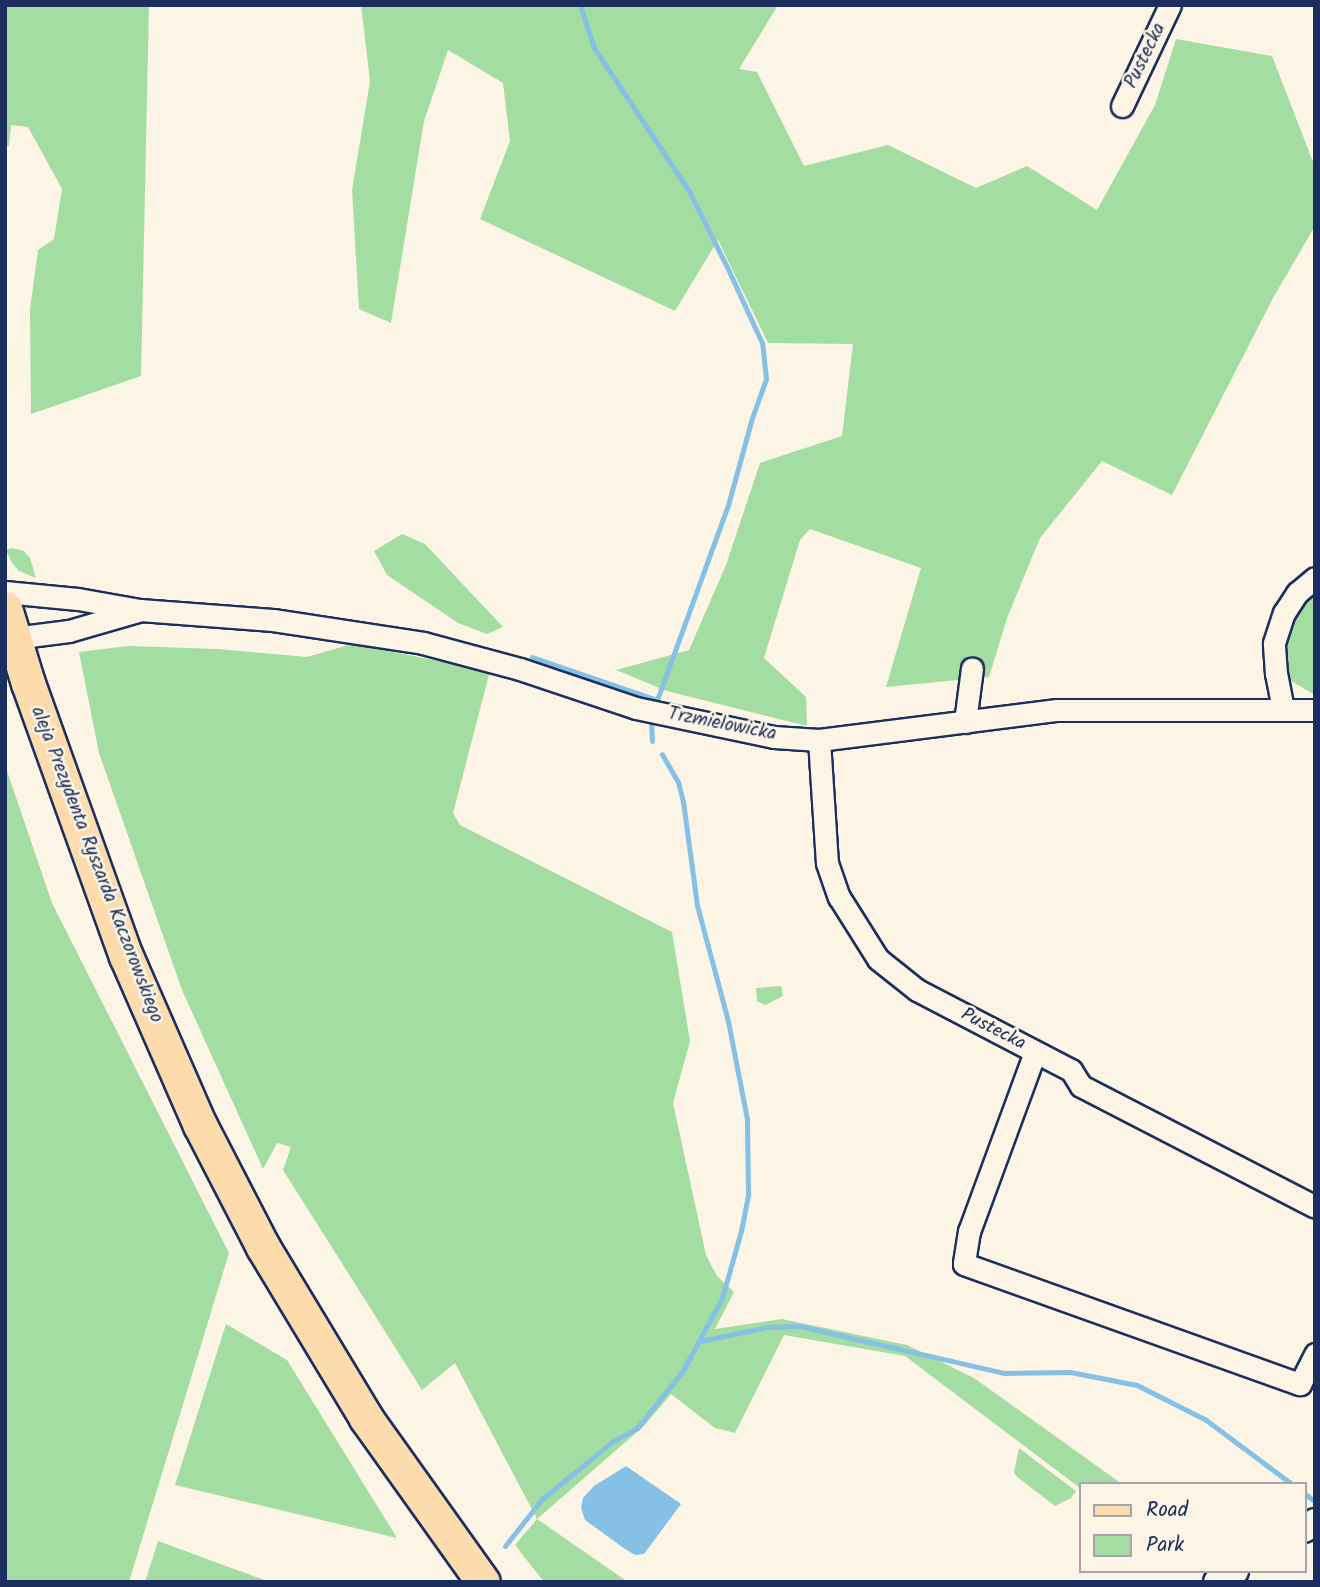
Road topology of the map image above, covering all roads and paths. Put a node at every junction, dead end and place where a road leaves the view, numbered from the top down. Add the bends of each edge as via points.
1 (1170, 5) edge
2 (1122, 106) dead end
3 (1315, 578) edge
4 (5, 592) edge
5 (140, 610) junction
6 (9, 623) edge
7 (972, 668) dead end
8 (1283, 709) junction
9 (1315, 710) edge
10 (965, 722) junction
11 (819, 740) junction
12 (1035, 1052) junction
13 (1315, 1207) edge
14 (1315, 1354) edge
15 (483, 1582) edge

1 - 2 street, Pustecka
3 - 8 street via 1297,593 1284,613 1274,643
4 - 5 street, Trzmielowicka
5 - 6 street, Trzmielowicka via 69,631
5 - 11 street, Trzmielowicka via 274,620 423,643 636,708 774,737
6 - 15 main road, aleja Prezydenta Ryszarda Kaczorowskiego via 126,956 200,1125 263,1247 366,1418
7 - 10 street
8 - 9 street, Trzmielowicka
8 - 10 street, Trzmielowicka via 1057,710
10 - 11 street, Trzmielowicka
11 - 12 street, Pustecka via 827,863 839,897 870,949 917,990
12 - 13 street, Pustecka via 1071,1070 1081,1086
12 - 14 street via 969,1231 964,1264 1300,1384

